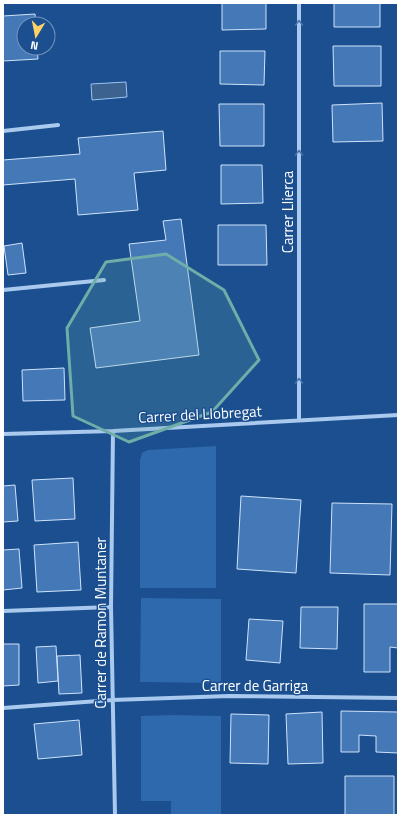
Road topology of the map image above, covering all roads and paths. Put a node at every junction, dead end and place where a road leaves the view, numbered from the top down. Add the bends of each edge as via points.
1 (299, 3) edge
2 (58, 125) dead end
3 (3, 131) edge
4 (104, 280) dead end
5 (3, 290) edge
6 (398, 415) edge
7 (299, 420) junction
8 (113, 431) junction
9 (3, 434) edge
10 (111, 607) junction
11 (3, 611) edge
12 (398, 698) edge
13 (112, 700) junction
14 (3, 708) edge
15 (115, 815) edge

7 -> 1 street, Carrer Llierca
2 - 3 street
4 - 5 street
6 - 7 street, Carrer del Llobregat
7 - 8 street, Carrer del Llobregat
8 - 9 street, Carrer del Llobregat
8 - 10 street, Carrer de Ramon Muntaner
10 - 11 street
10 - 13 street, Carrer de Ramon Muntaner
12 - 13 street, Carrer de Garriga via 229,696
13 - 14 street, Carrer de Garriga
13 - 15 street, Carrer de Ramon Muntaner

